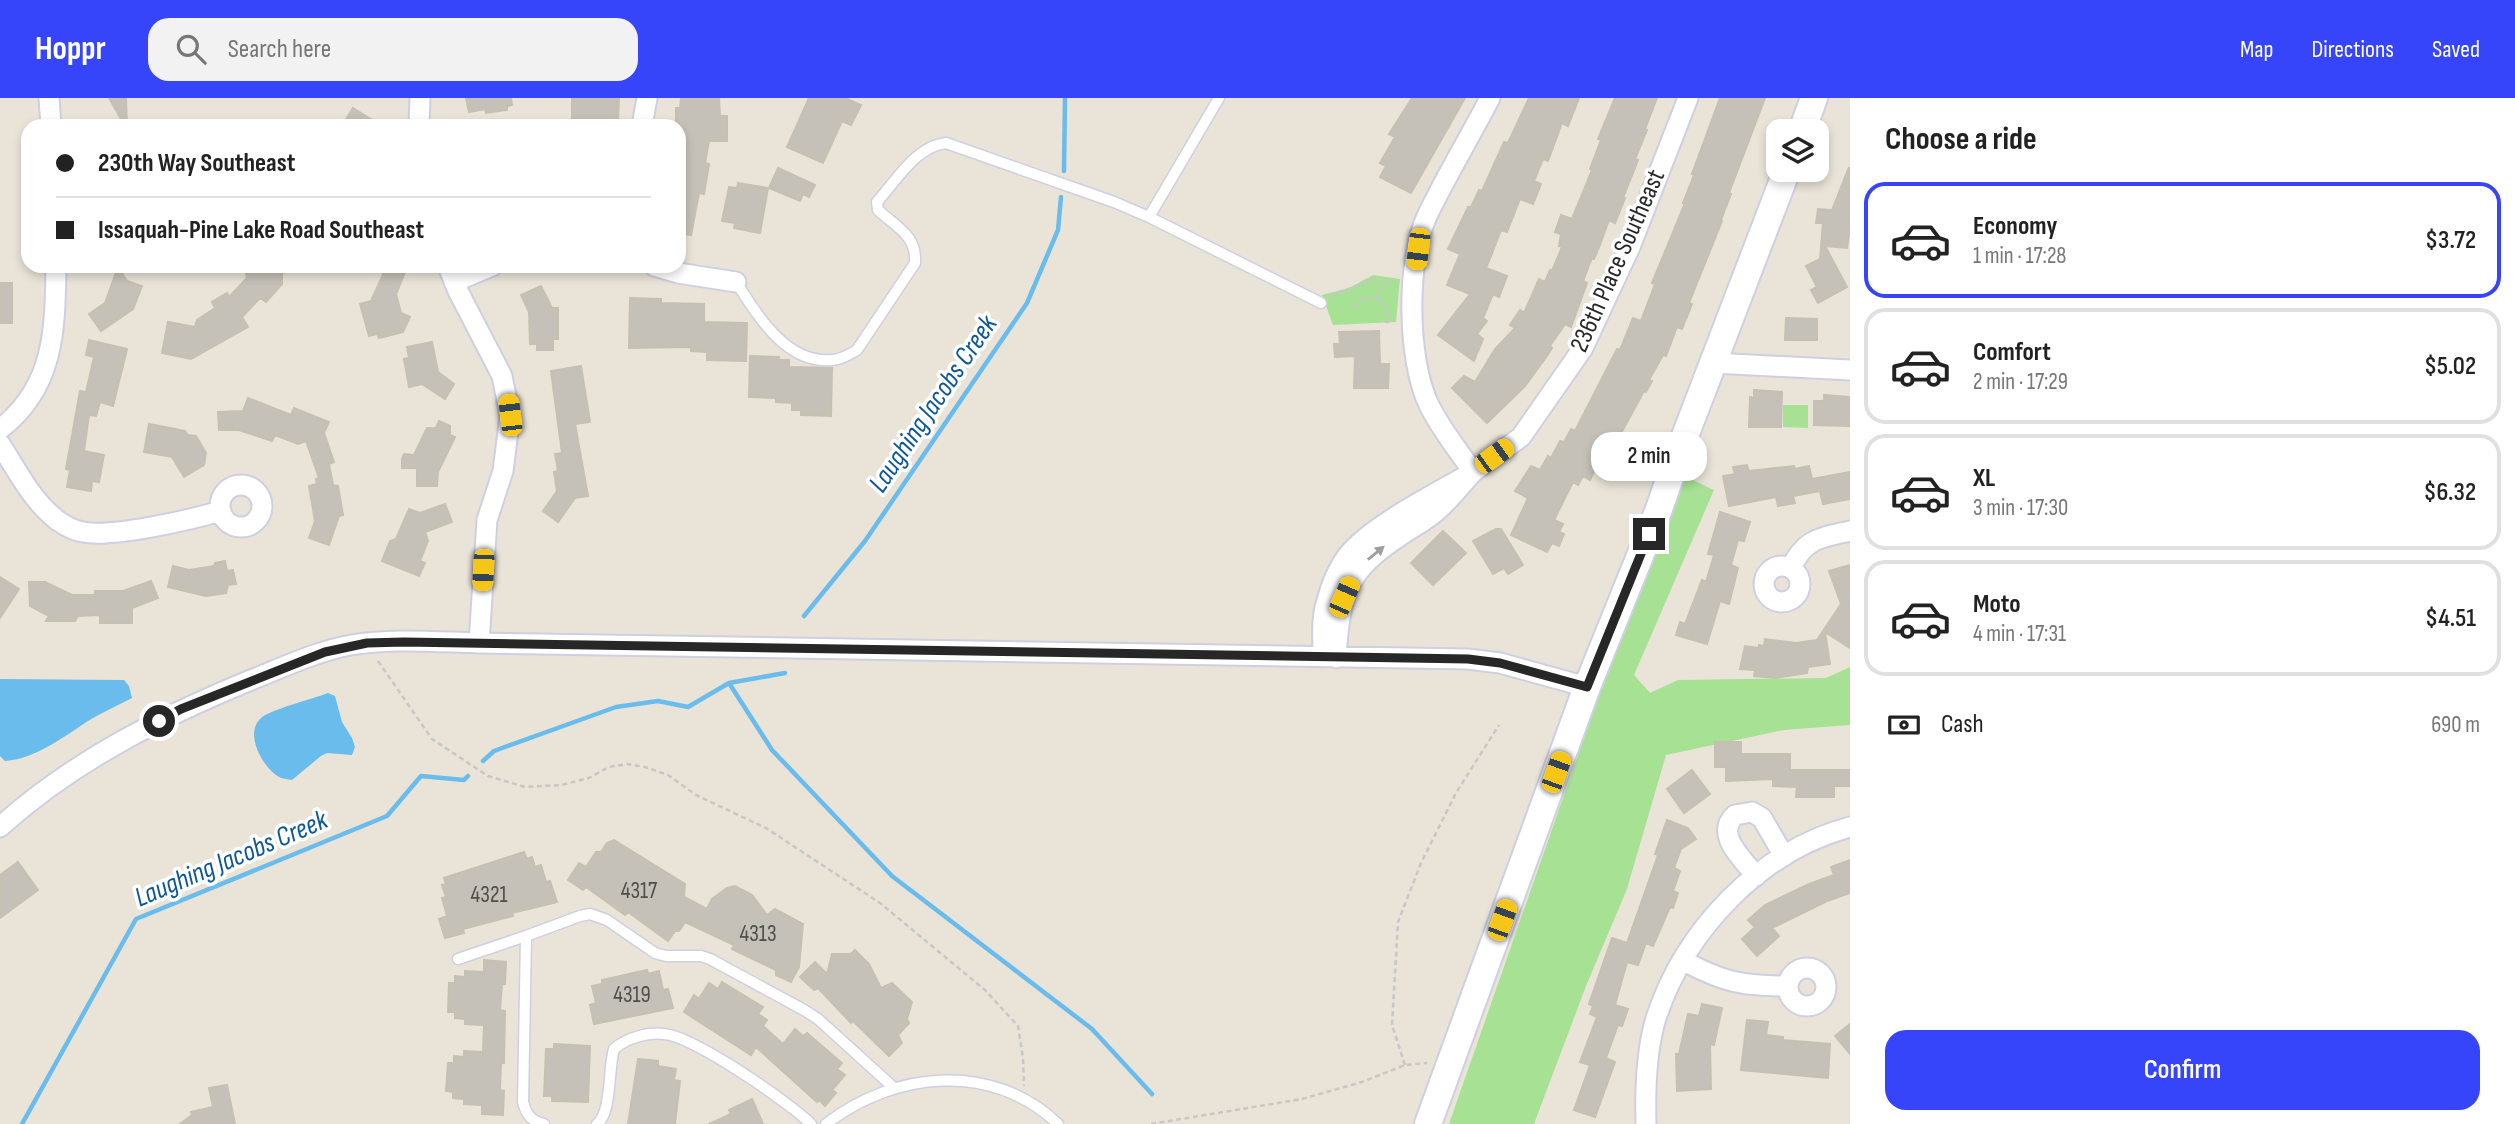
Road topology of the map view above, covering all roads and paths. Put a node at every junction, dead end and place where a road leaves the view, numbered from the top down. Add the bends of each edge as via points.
1 (49, 98) edge
2 (420, 98) edge
3 (647, 98) edge
4 (1219, 98) edge
5 (1490, 98) edge
6 (1688, 98) edge
7 (1814, 98) edge
8 (50, 119) edge
9 (419, 119) edge
10 (643, 119) edge
11 (1806, 119) edge
12 (1782, 182) edge
13 (1149, 217) junction
14 (56, 273) edge
15 (678, 273) edge
16 (451, 274) edge
17 (736, 282) joint
18 (1401, 282) dead end
19 (1382, 284) junction
20 (1378, 298) junction
21 (1319, 302) joint
22 (1354, 307) dead end
23 (1382, 322) dead end
24 (1713, 363) junction
25 (1850, 370) edge
26 (0, 429) edge
27 (0, 444) edge
28 (1473, 472) junction
29 (220, 511) dead end
30 (1850, 531) edge
31 (1791, 568) dead end
32 (479, 642) junction
33 (367, 643) junction
34 (1329, 657) junction
35 (1587, 687) junction
36 (1499, 725) dead end
37 (1, 823) edge
38 (1850, 827) edge
39 (1770, 866) junction
40 (526, 936) junction
41 (458, 959) dead end
42 (1682, 960) junction
43 (1787, 986) dead end
44 (1405, 1065) junction
45 (1447, 1069) junction
46 (893, 1087) junction
47 (1024, 1091) dead end
48 (544, 1124) edge
49 (597, 1124) edge
50 (811, 1124) edge
51 (826, 1124) edge
52 (1058, 1124) edge
53 (1151, 1124) edge
54 (1428, 1124) edge
55 (1646, 1124) edge

1 - 8 street
2 - 9 street
3 - 10 street
4 - 13 lane
5 - 28 street via 1426,218 1410,314 1414,354 1428,404
6 - 28 street, 236th Place Southeast via 1630,247 1583,348 1521,437
7 - 11 main road
12 - 24 main road
13 - 17 lane via 946,144 933,145 910,163 877,202 878,210 916,248 915,262 857,350 833,360 809,358 787,347 755,312
13 - 21 lane
14 - 26 street via 48,361 37,387
15 - 17 street
16 - 32 street via 502,376 510,415 503,471 487,520
18 - 19 path
19 - 20 path
19 - 21 path via 1371,280
20 - 22 path via 1364,298
20 - 23 path via 1388,313 1388,322
24 - 25 street
24 - 35 main road
27 - 29 street via 38,502 64,525 81,532 114,532
28 - 34 street, 236th Place Southeast via 1409,509 1348,555 1326,603 1323,620
30 - 31 street via 1805,545
32 - 33 street
32 - 34 street
33 - 37 street via 295,662 181,709 114,744
33 - 47 path via 432,739 488,776 525,787 561,785 626,764 657,771 766,828 880,903 985,990 1018,1026
34 - 35 street via 1479,660
35 - 45 main road
36 - 44 path via 1456,793 1398,922 1392,1025
38 - 39 street via 1828,833
39 - 39 street via 1762,818 1752,812 1735,815 1727,836
39 - 42 street via 1729,901
40 - 41 lane
40 - 46 lane via 590,914 607,920 655,953 710,959 818,1019
40 - 48 lane via 523,1102 531,1119
42 - 43 street via 1738,983
42 - 55 street via 1656,1020 1649,1054
44 - 45 path via 1427,1063
44 - 53 path via 1302,1099
45 - 54 main road
46 - 51 lane
46 - 52 lane via 922,1081 975,1082 1018,1096
49 - 50 lane via 606,1108 614,1049 627,1040 666,1034 692,1043 796,1109

